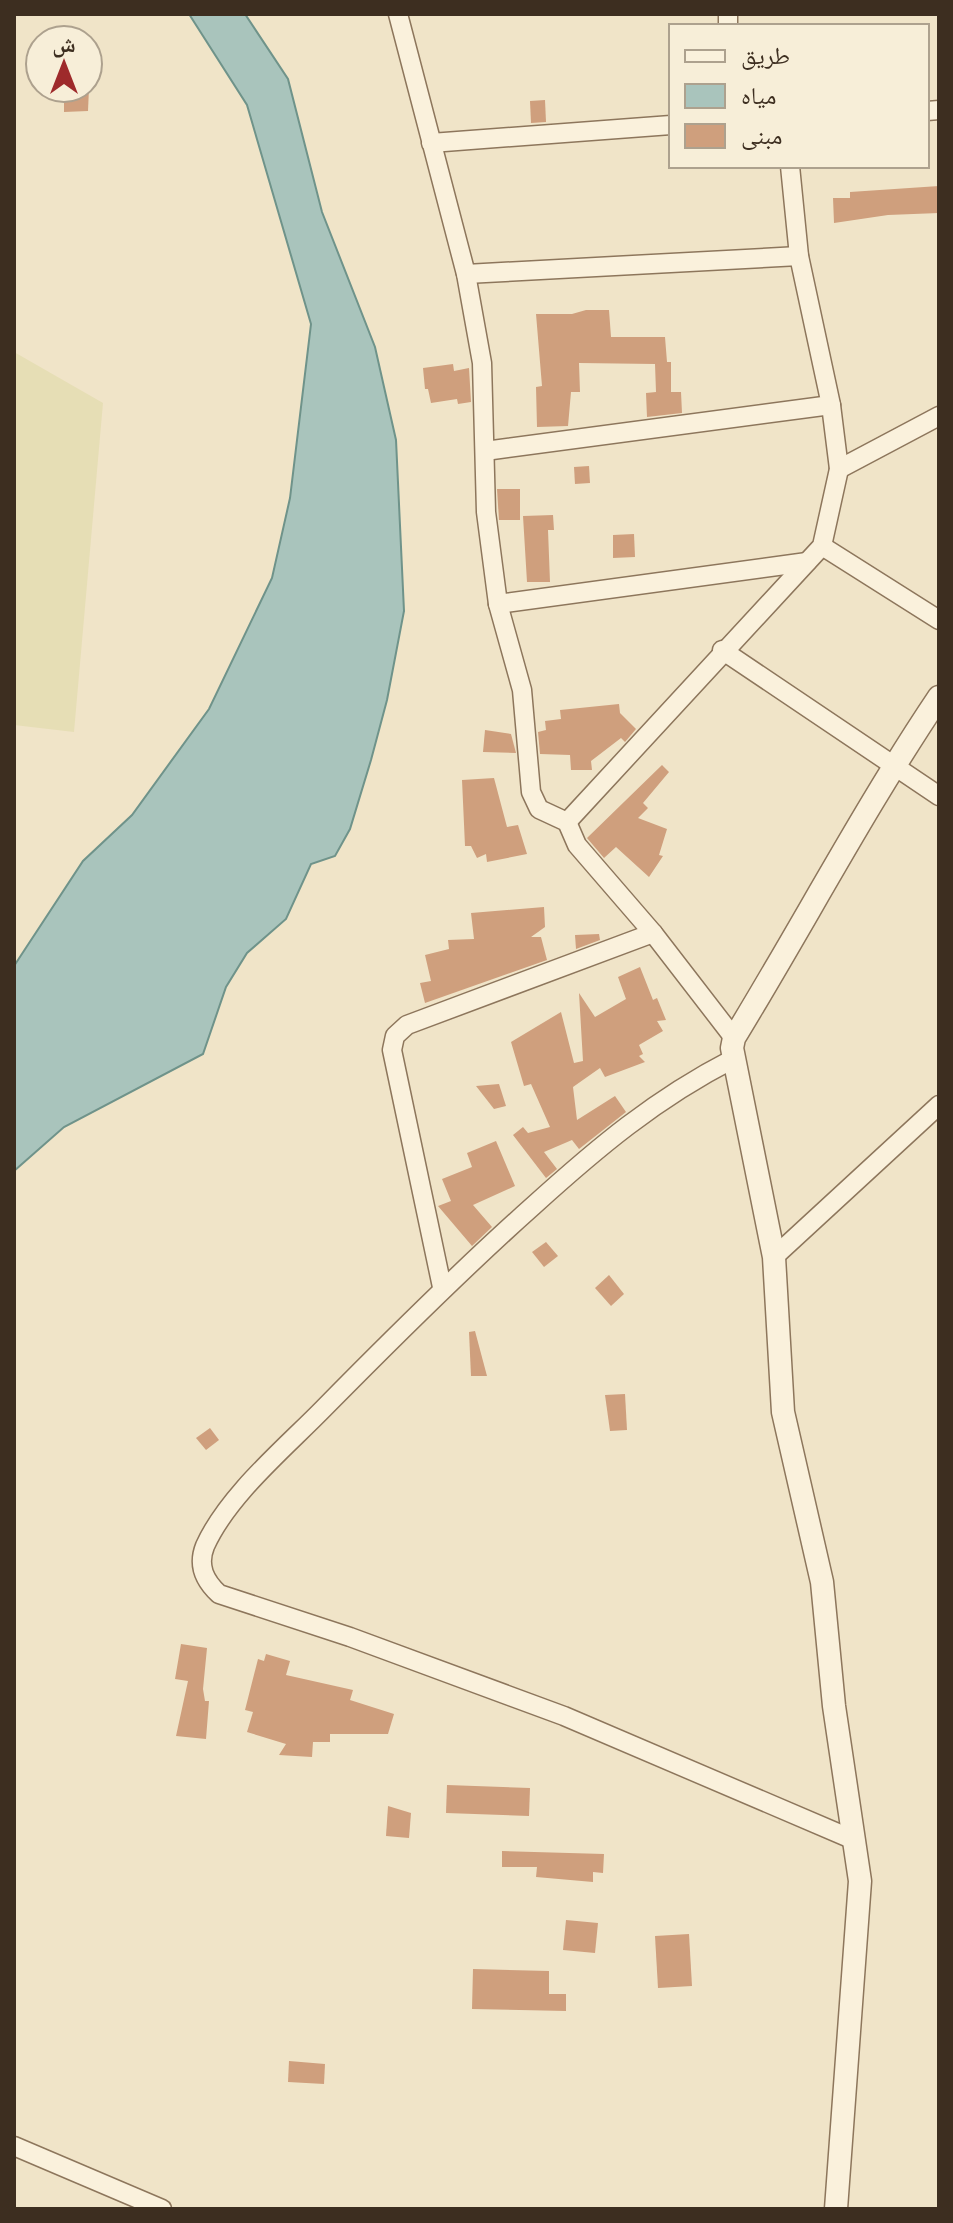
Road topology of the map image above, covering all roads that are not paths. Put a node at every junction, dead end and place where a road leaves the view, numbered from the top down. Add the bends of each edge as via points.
1 (398, 14) edge
2 (669, 125) edge
3 (431, 143) junction
4 (790, 168) edge
5 (799, 256) junction
6 (466, 274) junction
7 (831, 405) junction
8 (939, 416) edge
9 (485, 451) junction
10 (839, 469) junction
11 (822, 546) junction
12 (807, 562) junction
13 (498, 604) junction
14 (939, 620) edge
15 (722, 650) junction
16 (939, 697) edge
17 (893, 766) junction
18 (939, 796) edge
19 (567, 822) junction
20 (653, 933) junction
21 (733, 1049) junction
22 (939, 1105) edge
23 (774, 1257) junction
24 (442, 1287) junction
25 (854, 1840) junction
26 (14, 2146) edge
27 (162, 2209) edge
28 (836, 2209) edge

1 - 3 street
2 - 3 street
3 - 6 street
4 - 5 street
5 - 6 street
5 - 7 street
6 - 9 street via 482,363
7 - 9 street
7 - 10 street
8 - 10 street
9 - 13 street via 486,512
10 - 11 street
11 - 12 street
11 - 14 street
12 - 13 street
12 - 15 street
13 - 19 street via 522,690 531,792 539,809
15 - 17 street
15 - 19 street
16 - 17 street
17 - 18 street
17 - 21 street
19 - 20 street via 577,845
20 - 21 street
20 - 24 street via 407,1025 395,1036 392,1050
21 - 23 street
21 - 24 street via 596,1149
22 - 23 street
23 - 25 street via 783,1412 822,1582
24 - 25 street via 241,1493 205,1547 201,1565 207,1582 219,1594 564,1716
25 - 28 street via 860,1881
26 - 27 street

